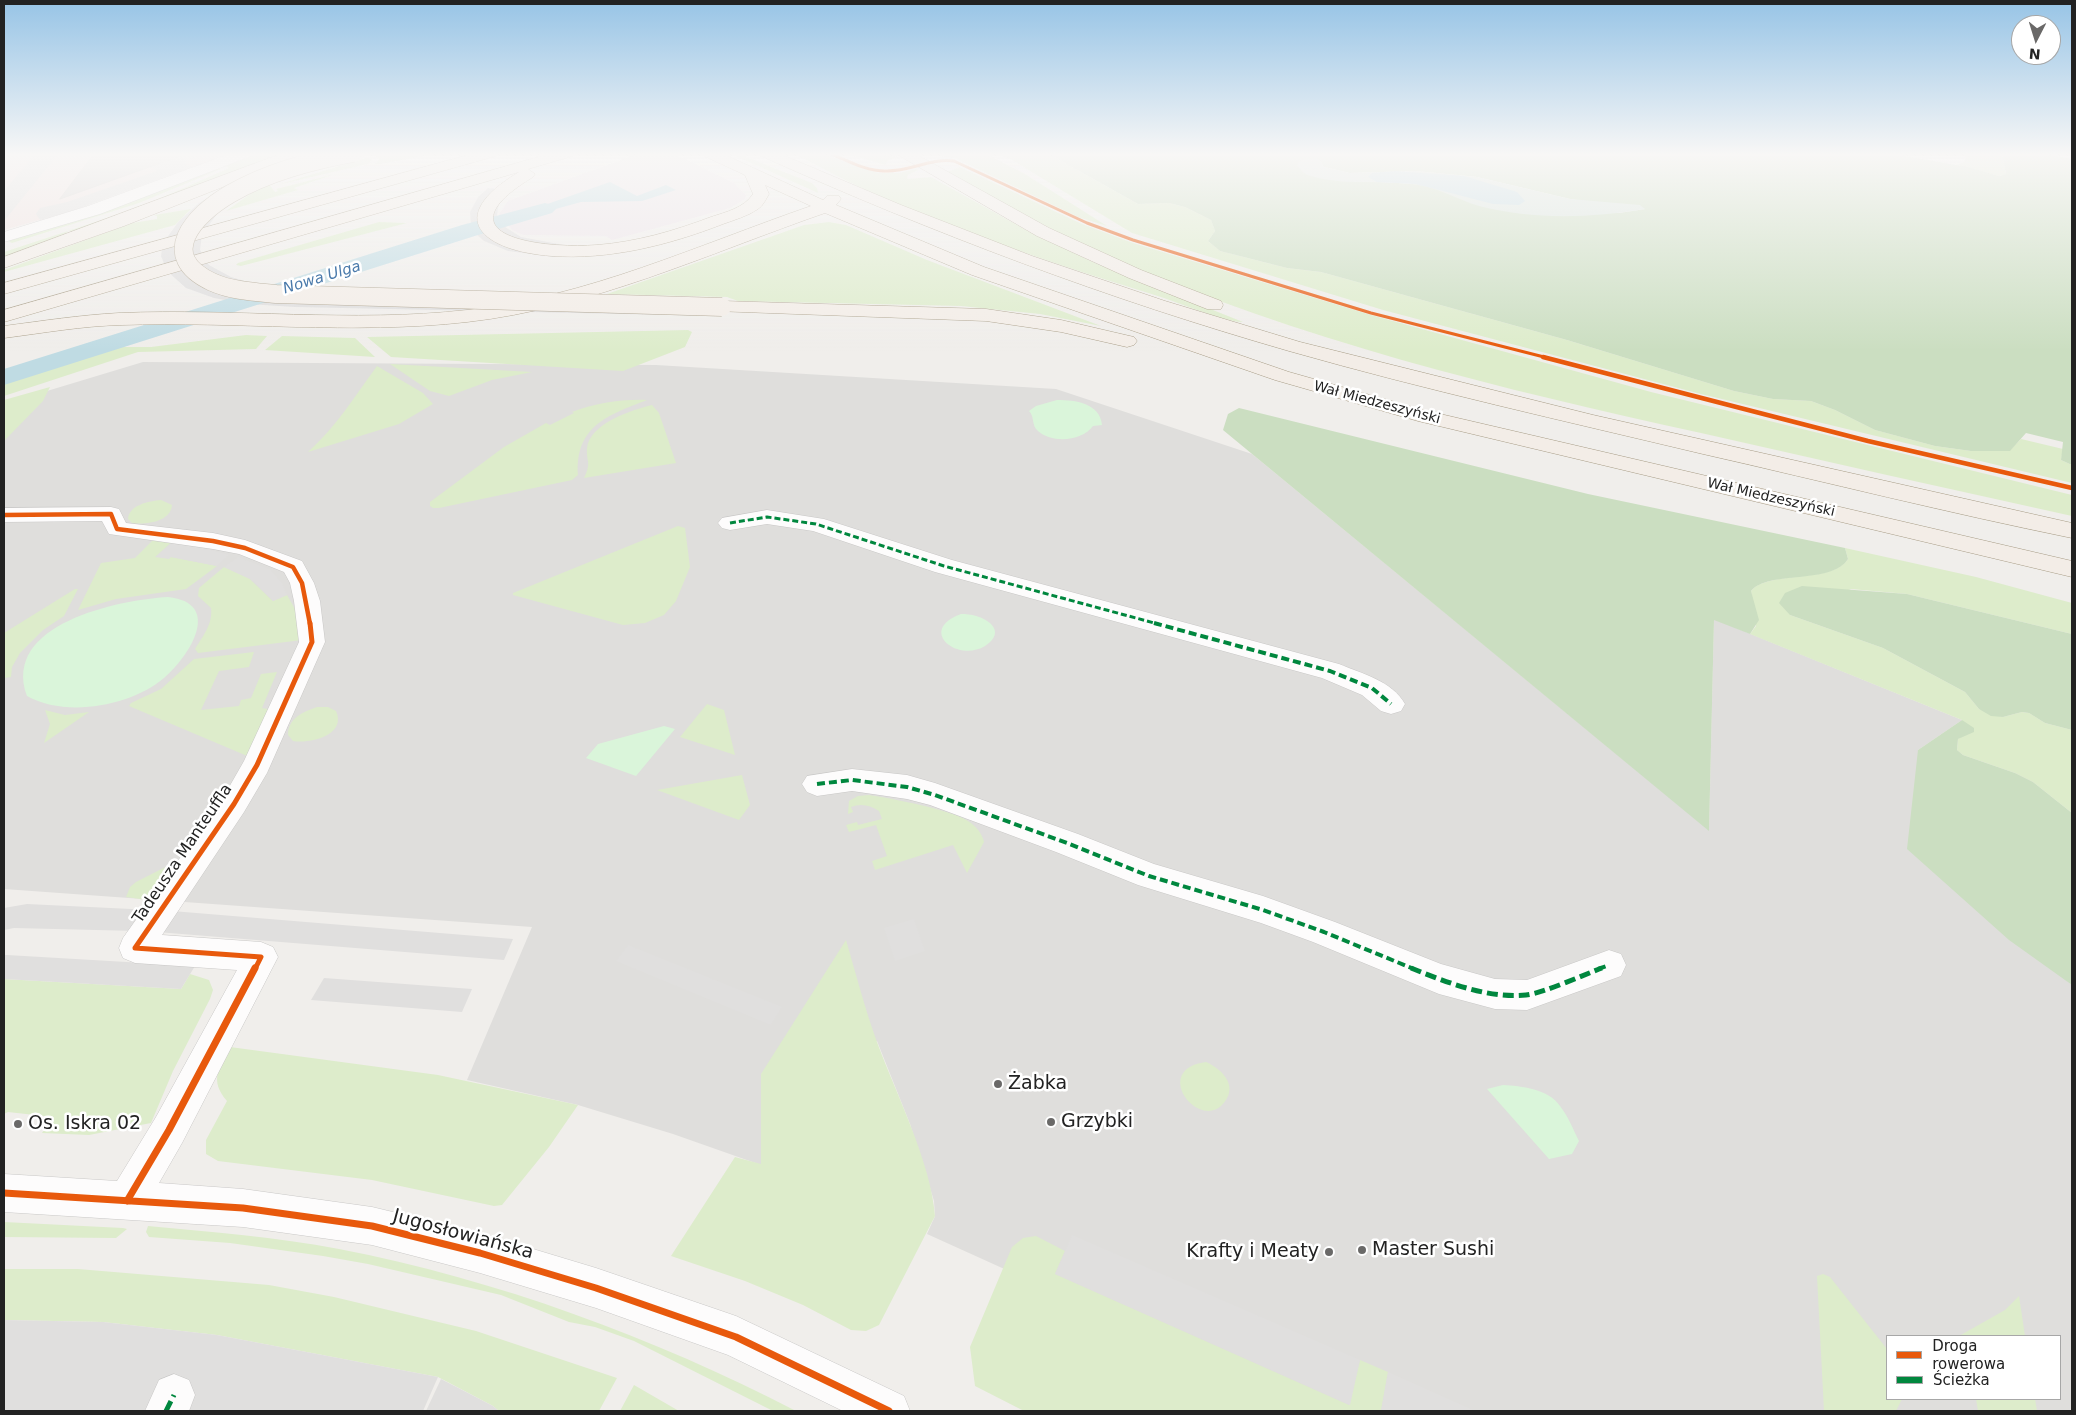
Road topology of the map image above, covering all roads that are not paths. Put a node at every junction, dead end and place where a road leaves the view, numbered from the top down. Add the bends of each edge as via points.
1 (64, 219) edge
2 (126, 219) edge
3 (196, 219) edge
4 (217, 219) edge
5 (255, 219) edge
6 (302, 219) edge
7 (343, 219) edge
8 (485, 219) edge
9 (721, 219) edge
10 (789, 219) edge
11 (855, 219) edge
12 (918, 219) edge
13 (1016, 219) edge
14 (4, 237) edge
15 (4, 263) edge
16 (4, 278) edge
17 (4, 289) edge
18 (4, 304) edge
19 (4, 316) edge
20 (4, 332) edge
21 (1405, 375) junction
22 (1282, 376) junction
23 (4, 516) edge
24 (730, 523) dead end
25 (2072, 531) edge
26 (2072, 569) edge
27 (1391, 704) dead end
28 (817, 784) dead end
29 (1609, 965) dead end
30 (4, 1193) edge
31 (128, 1201) junction
32 (889, 1411) edge

1 - 14 street
2 - 15 main road
3 - 22 main road, bridge via 184,239 182,252 189,266 206,278 231,288 283,295 994,316 1061,326
4 - 16 main road
5 - 17 main road
6 - 18 main road
7 - 19 main road
8 - 9 main road via 495,235 511,243 560,251 625,246
10 - 20 main road via 559,300 487,314 410,321 96,320
11 - 22 main road, Wał Miedzeszyński via 1020,287
12 - 21 main road via 1097,285 1260,337
13 - 21 main road via 1126,270 1254,319 1358,353
21 - 25 main road via 1650,435
22 - 26 main road, Wał Miedzeszyński via 1418,415
23 - 31 street, Tadeusza Manteuffla via 111,514 117,529 245,548 293,567 307,601 312,642 258,765 135,948 261,957
24 - 27 street via 767,517 816,524 944,566 1330,671 1372,688
28 - 29 street via 852,780 907,787 935,795 1149,876 1263,910 1439,979 1495,994 1527,995
30 - 31 street, Jugosłowiańska
31 - 32 street, Jugosłowiańska via 305,1215 372,1226 480,1252 736,1337

